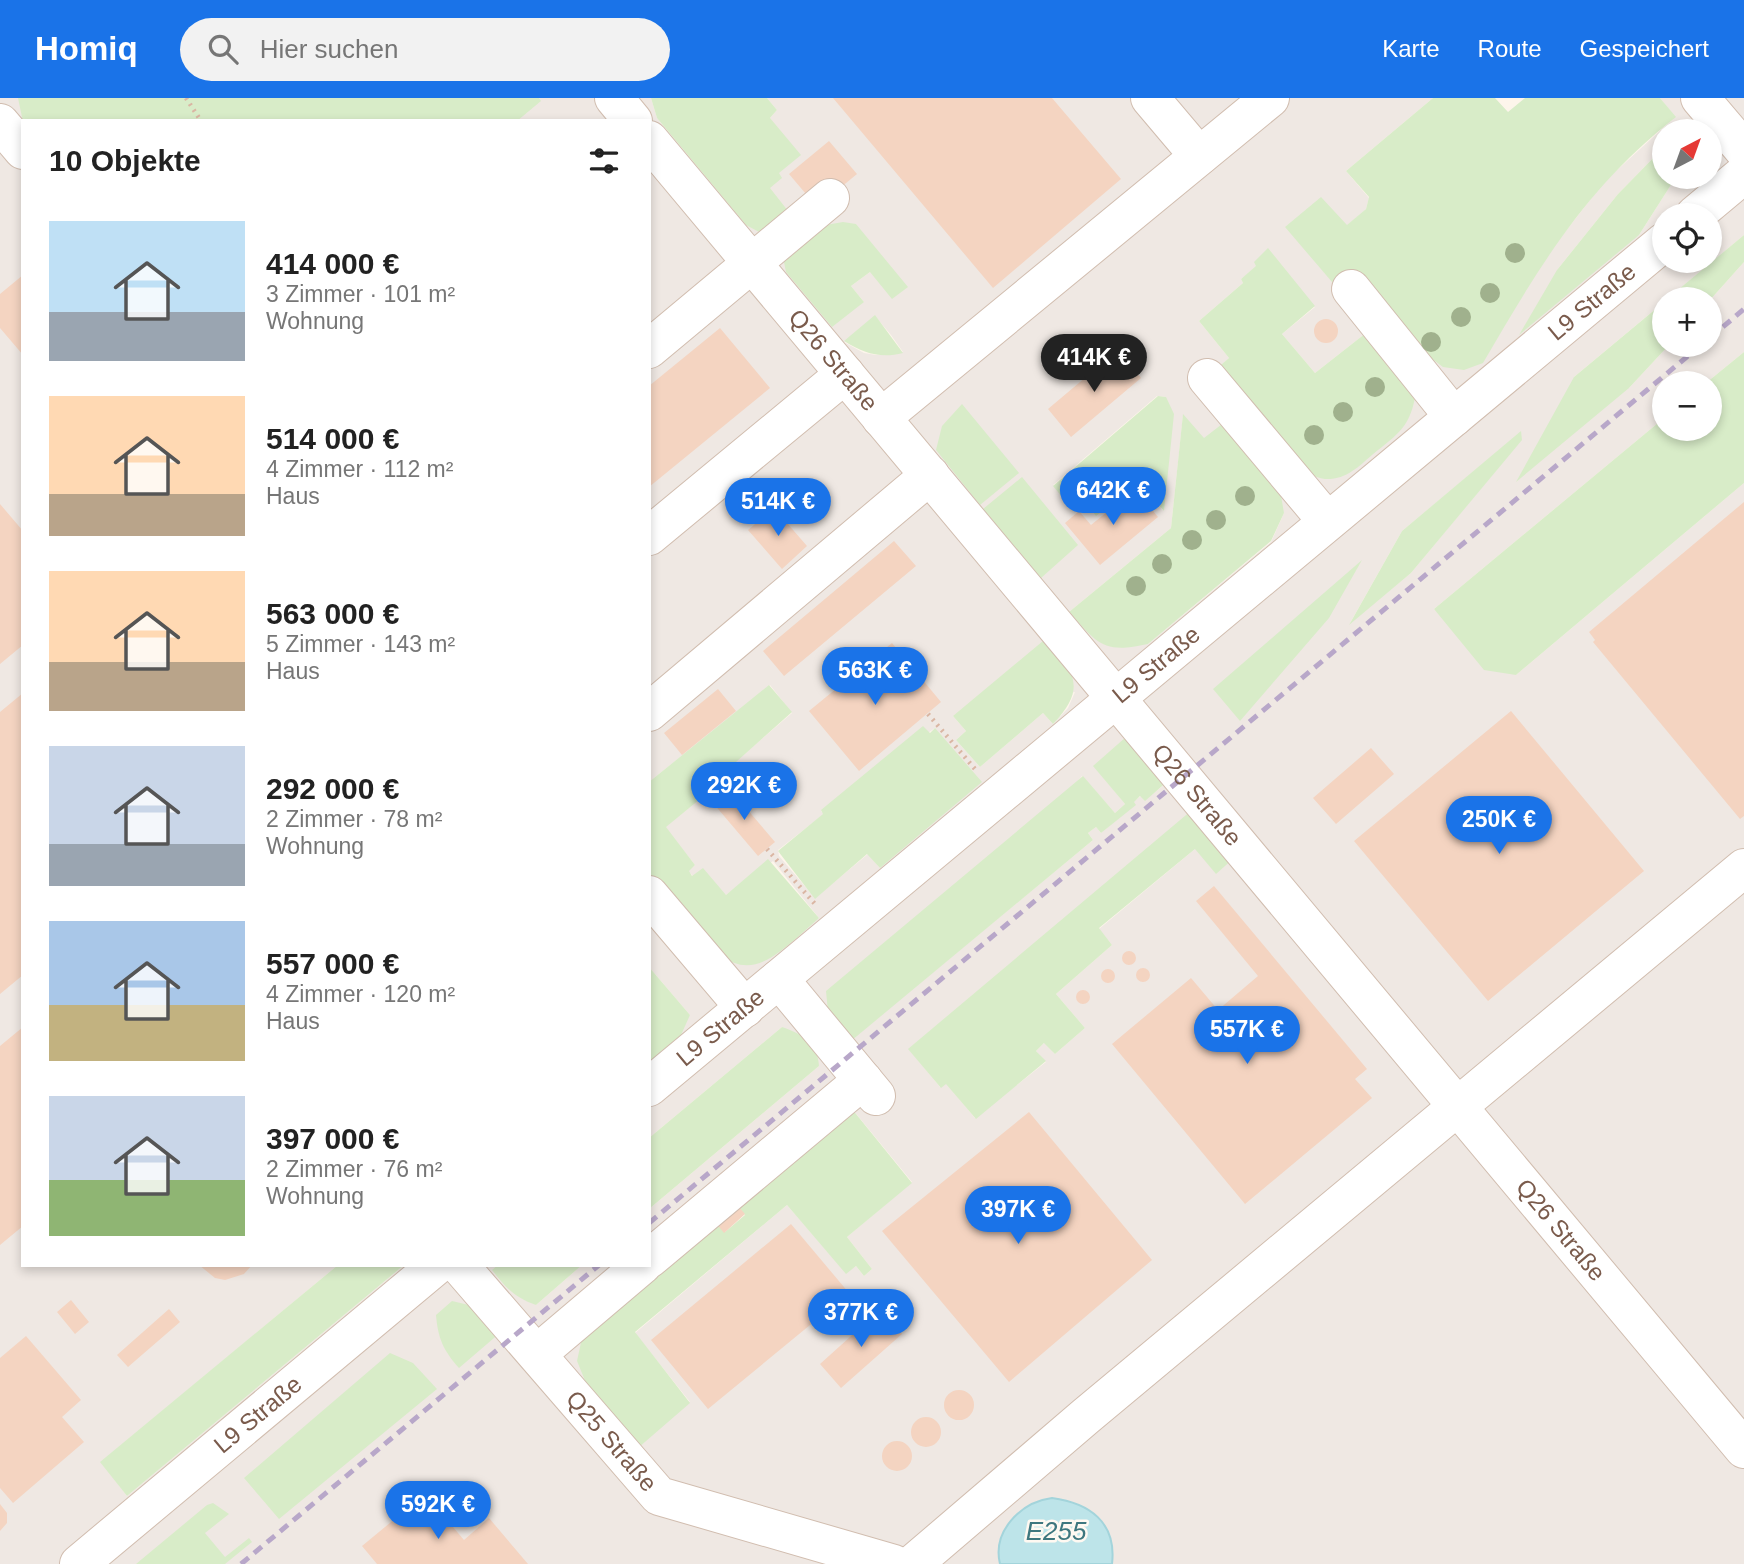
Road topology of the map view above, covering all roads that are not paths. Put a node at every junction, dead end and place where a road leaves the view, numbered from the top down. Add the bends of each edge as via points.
1 (1150, 98) edge
2 (1270, 98) edge
3 (1700, 98) edge
4 (0, 123) edge
5 (651, 143) edge
6 (21, 148) edge
7 (1744, 150) edge
8 (1199, 156) junction
9 (1744, 174) edge
10 (830, 198) dead end
11 (1709, 203) edge
12 (1652, 252) edge
13 (752, 263) junction
14 (1351, 289) dead end
15 (651, 346) edge
16 (845, 374) junction
17 (1207, 378) dead end
18 (1454, 417) junction
19 (881, 418) junction
20 (930, 475) junction
21 (1328, 520) junction
22 (651, 534) edge
23 (1116, 697) junction
24 (651, 710) edge
25 (1744, 868) edge
26 (651, 897) edge
27 (779, 979) junction
28 (745, 1008) junction
29 (651, 1085) edge
30 (1458, 1106) junction
31 (651, 1257) edge
32 (435, 1267) edge
33 (461, 1267) edge
34 (640, 1267) edge
35 (537, 1354) junction
36 (1744, 1449) edge
37 (79, 1564) edge
38 (894, 1564) edge
39 (913, 1564) edge

1 - 8 lane
2 - 8 lane
3 - 7 lane
4 - 6 lane
5 - 13 lane, Q26 Straße
8 - 19 lane
9 - 11 lane
10 - 13 lane
12 - 18 lane, L9 Straße
13 - 15 lane
13 - 16 lane, Q26 Straße
14 - 18 lane
16 - 19 lane, Q26 Straße
16 - 22 lane
17 - 21 lane
18 - 21 lane, L9 Straße
19 - 20 lane, Q26 Straße
20 - 23 lane, Q26 Straße
20 - 24 lane
21 - 23 lane, L9 Straße
23 - 27 lane, L9 Straße
23 - 30 lane, Q26 Straße
25 - 30 lane
26 - 28 lane
27 - 28 lane, L9 Straße
27 - 31 lane via 870,1088
28 - 29 lane, L9 Straße
30 - 36 lane, Q26 Straße
30 - 39 lane
32 - 37 lane, L9 Straße
33 - 35 lane, Q25 Straße
34 - 35 lane
35 - 38 lane, Q25 Straße via 659,1496

